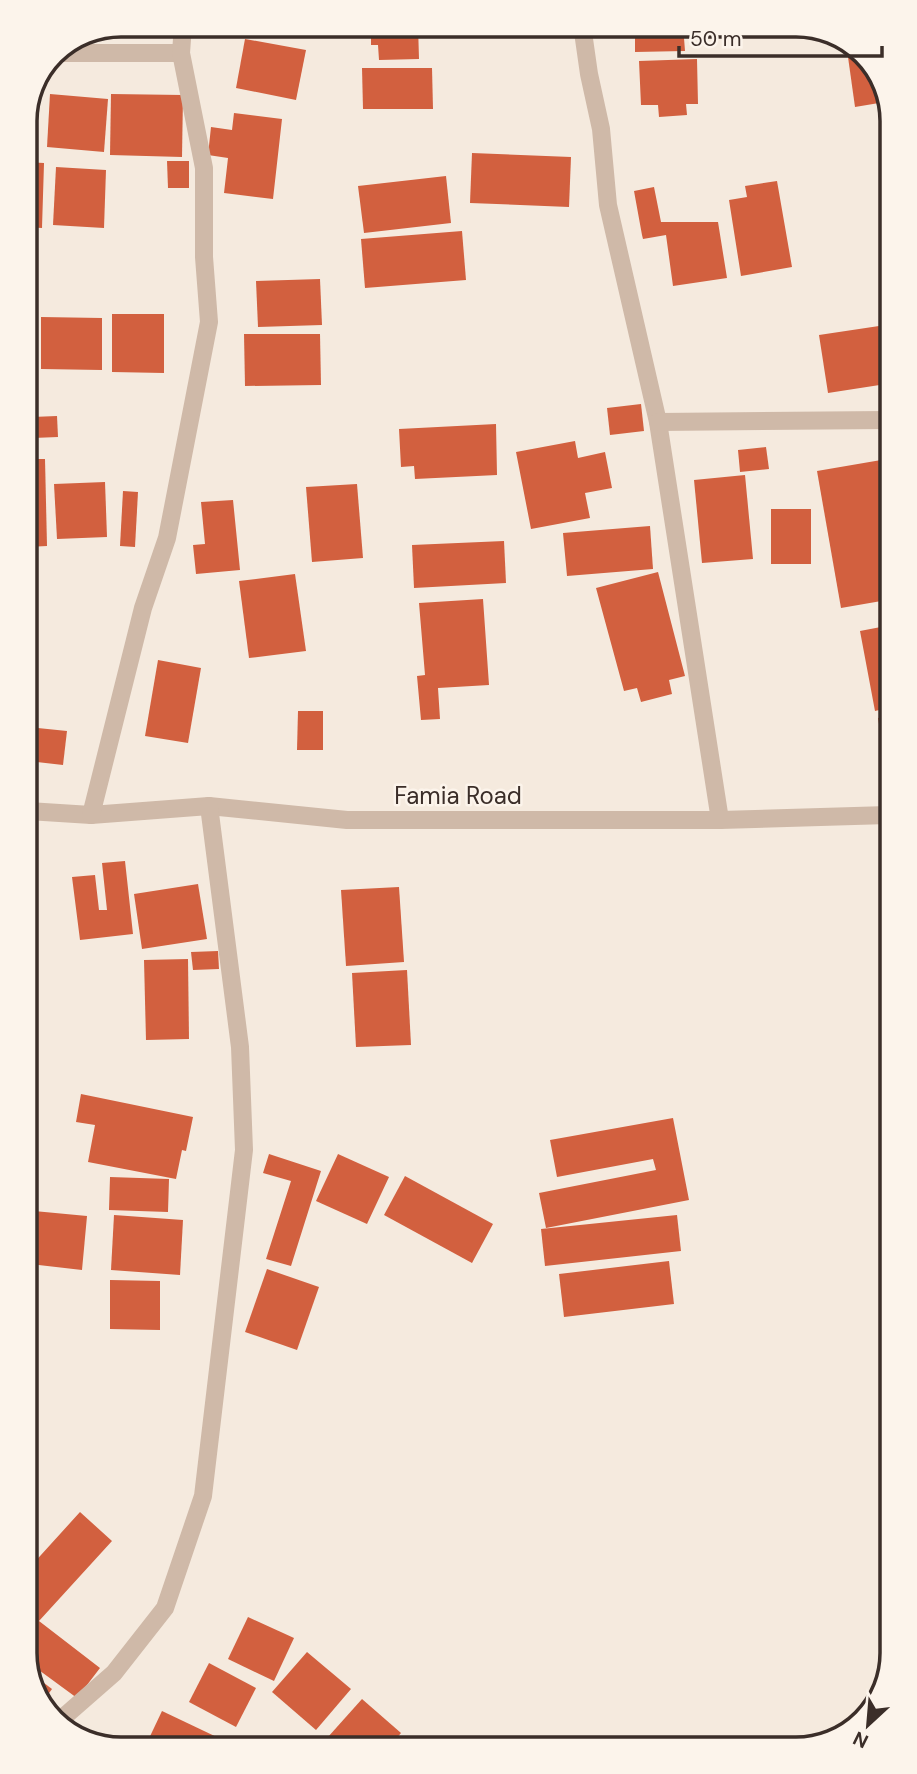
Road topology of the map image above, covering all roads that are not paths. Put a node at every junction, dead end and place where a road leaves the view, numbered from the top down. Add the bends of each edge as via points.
1 (182, 37) edge
2 (584, 37) edge
3 (71, 53) edge
4 (181, 53) junction
5 (880, 420) edge
6 (658, 422) junction
7 (209, 806) junction
8 (37, 812) edge
9 (91, 815) junction
10 (880, 815) edge
11 (720, 820) junction
12 (65, 1716) edge

1 - 4 street
2 - 6 street via 601,129 608,205
3 - 4 street
4 - 9 street via 204,168 209,322 167,538 143,608
5 - 6 street
6 - 11 street
7 - 9 street, Famia Road
7 - 11 street, Famia Road via 347,820
7 - 12 street via 240,1047 244,1150 203,1496 165,1608 114,1673
8 - 9 street, Famia Road
10 - 11 street, Famia Road

